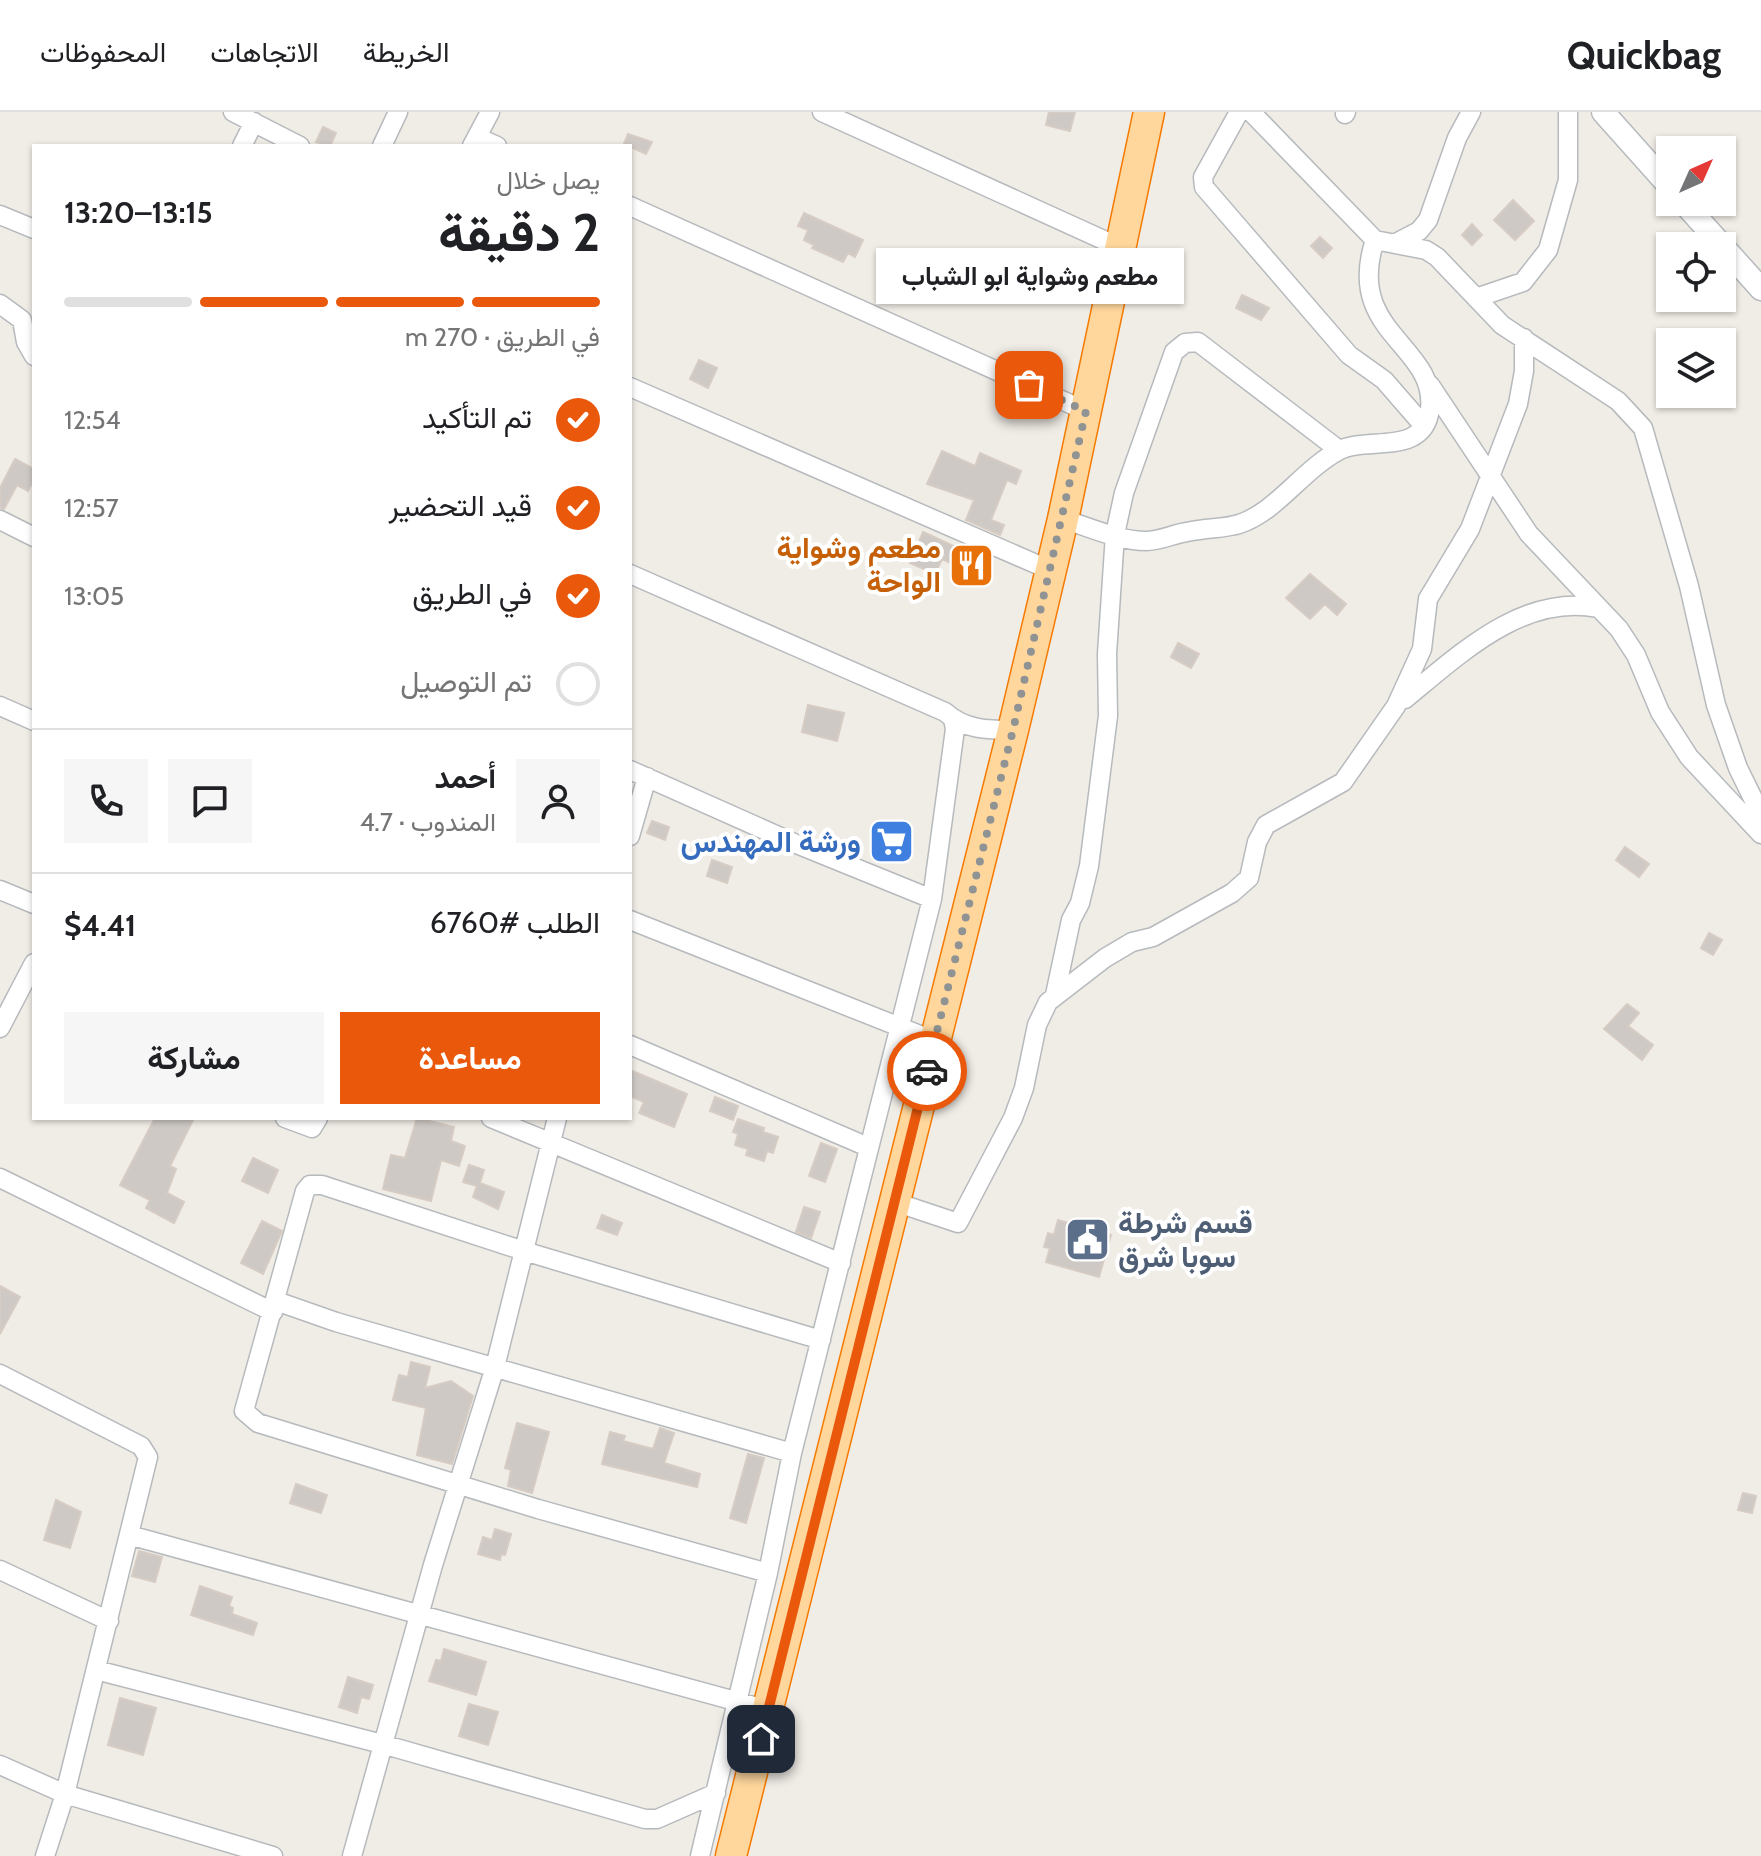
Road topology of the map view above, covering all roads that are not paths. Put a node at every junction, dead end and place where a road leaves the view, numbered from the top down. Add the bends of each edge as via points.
1 (233, 112) edge
2 (398, 112) edge
3 (490, 112) edge
4 (822, 112) edge
5 (1149, 112) edge
6 (1239, 112) edge
7 (1251, 112) edge
8 (1471, 112) edge
9 (1568, 112) edge
10 (1603, 112) edge
11 (254, 122) junction
12 (474, 142) edge
13 (243, 144) edge
14 (296, 144) edge
15 (383, 144) edge
16 (1656, 171) edge
17 (632, 207) edge
18 (0, 215) edge
19 (1696, 216) edge
20 (32, 228) edge
21 (1375, 240) junction
22 (1396, 243) junction
23 (1119, 247) junction
24 (1761, 289) edge
25 (1476, 298) junction
26 (0, 304) edge
27 (1524, 338) junction
28 (32, 352) edge
29 (1430, 385) junction
30 (632, 388) edge
31 (1086, 411) junction
32 (1424, 426) junction
33 (1339, 450) junction
34 (1490, 474) junction
35 (1063, 519) junction
36 (0, 520) edge
37 (1115, 534) junction
38 (32, 536) edge
39 (1052, 571) junction
40 (632, 575) edge
41 (1601, 608) junction
42 (0, 706) edge
43 (1396, 706) junction
44 (953, 719) junction
45 (32, 720) edge
46 (1013, 730) junction
47 (638, 773) edge
48 (1761, 815) edge
49 (632, 820) edge
50 (1761, 834) edge
51 (0, 890) edge
52 (932, 899) junction
53 (32, 903) edge
54 (632, 921) edge
55 (32, 971) edge
56 (1055, 995) junction
57 (26, 996) edge
58 (898, 1026) junction
59 (0, 1028) edge
60 (935, 1041) junction
61 (632, 1046) edge
62 (289, 1120) edge
63 (317, 1120) edge
64 (495, 1120) edge
65 (556, 1120) edge
66 (549, 1144) junction
67 (868, 1147) junction
68 (0, 1178) edge
69 (895, 1202) junction
70 (524, 1251) junction
71 (841, 1263) junction
72 (275, 1306) junction
73 (821, 1340) junction
74 (495, 1367) junction
75 (0, 1374) edge
76 (792, 1453) junction
77 (459, 1484) junction
78 (129, 1535) junction
79 (0, 1570) edge
80 (768, 1573) junction
81 (419, 1615) junction
82 (109, 1621) junction
83 (96, 1670) junction
84 (737, 1701) junction
85 (768, 1710) junction
86 (382, 1744) junction
87 (0, 1765) edge
88 (716, 1793) junction
89 (65, 1794) junction
90 (45, 1856) edge
91 (273, 1856) edge
92 (352, 1856) edge
93 (700, 1856) edge
94 (731, 1856) edge

1 - 11 street
2 - 15 street
3 - 12 street
4 - 23 street
5 - 23 highway
6 - 32 street via 1203,177 1204,187 1349,355 1384,380
7 - 21 street
8 - 22 street via 1428,220
9 - 25 street via 1568,180 1548,250 1523,282
10 - 16 street
11 - 13 street
11 - 14 street
17 - 31 street
18 - 20 street
19 - 24 street
21 - 22 street
21 - 29 street via 1367,270 1370,300
22 - 25 street via 1437,257
23 - 31 highway
25 - 27 street via 1502,325
26 - 28 street via 22,320
27 - 34 street via 1518,404
27 - 48 street via 1618,401 1643,428 1689,586 1716,705
29 - 32 street
29 - 34 street
30 - 39 street
31 - 35 highway
32 - 33 street via 1404,441
33 - 37 street via 1238,527 1143,541
33 - 37 street via 1210,350 1198,342 1185,343 1168,365
34 - 41 street via 1529,534
34 - 43 street via 1470,529 1428,599 1422,649
35 - 37 street
35 - 39 highway
36 - 38 street
37 - 56 street via 1108,716 1089,866
39 - 46 highway
40 - 44 street
41 - 43 street via 1559,604 1519,617
41 - 50 street via 1636,655 1660,712 1689,757
42 - 45 street
43 - 56 street via 1343,782 1266,825 1249,878 1232,893 1153,937 1132,942
44 - 46 street via 980,730
44 - 52 street
46 - 60 highway
47 - 49 street
47 - 52 street
51 - 53 street
52 - 58 street
54 - 58 street
55 - 57 street
56 - 69 street via 1037,1025 1013,1118 958,1223
57 - 59 street
58 - 60 street
58 - 67 street
60 - 69 highway
61 - 67 street
62 - 63 street via 312,1128
64 - 66 street
65 - 66 street
66 - 70 street
66 - 71 street
67 - 71 street
68 - 72 street
69 - 85 highway
70 - 72 street via 310,1185
70 - 73 street
70 - 74 street
71 - 73 street
72 - 74 street
72 - 77 street via 244,1411 250,1418
73 - 76 street
74 - 76 street
74 - 77 street
75 - 78 street via 146,1451
76 - 80 street
77 - 80 street
77 - 81 street
78 - 81 street
78 - 82 street
79 - 82 street
80 - 84 street
81 - 84 street
81 - 86 street
82 - 83 street
83 - 86 street
83 - 89 street
84 - 85 street
84 - 88 street
85 - 94 highway
86 - 88 street via 645,1819 657,1819
86 - 92 street
87 - 89 street
88 - 93 street
89 - 90 street
89 - 91 street

